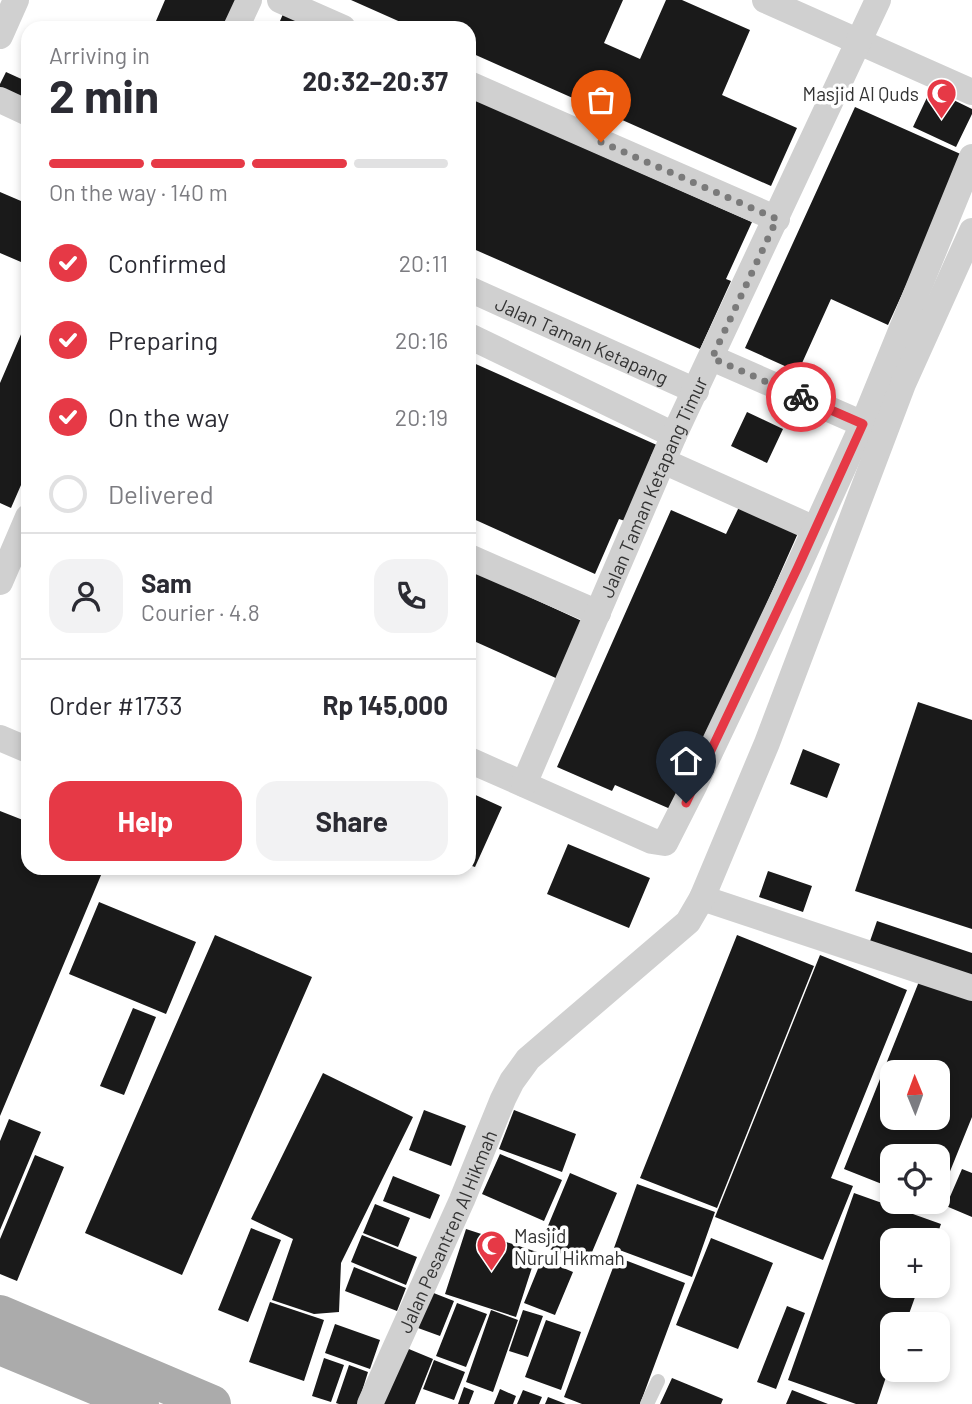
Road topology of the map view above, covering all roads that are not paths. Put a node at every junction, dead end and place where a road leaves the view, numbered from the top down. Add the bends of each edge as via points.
1 (16, 0) edge
2 (249, 0) edge
3 (280, 0) edge
4 (765, 0) edge
5 (878, 0) edge
6 (239, 21) edge
7 (327, 21) edge
8 (0, 36) edge
9 (859, 42) junction
10 (476, 87) edge
11 (972, 92) edge
12 (0, 100) edge
13 (21, 110) edge
14 (972, 157) edge
15 (777, 219) junction
16 (972, 231) edge
17 (476, 292) edge
18 (476, 339) edge
19 (712, 358) junction
20 (696, 391) junction
21 (863, 424) junction
22 (674, 435) junction
23 (663, 461) junction
24 (815, 529) junction
25 (21, 535) edge
26 (13, 556) edge
27 (476, 560) edge
28 (0, 582) edge
29 (598, 613) junction
30 (0, 738) edge
31 (21, 747) edge
32 (476, 763) edge
33 (524, 784) junction
34 (702, 898) junction
35 (972, 988) edge
36 (0, 1314) edge
37 (0, 1346) edge
38 (658, 1381) dead end
39 (140, 1404) edge
40 (212, 1404) edge
41 (370, 1404) edge
42 (647, 1404) edge

1 - 8 street
2 - 6 street
3 - 7 street
4 - 9 street
5 - 9 street, Jalan Taman Ketapang Timur
9 - 11 street
9 - 15 street, Jalan Taman Ketapang Timur
10 - 15 street
12 - 13 street
14 - 21 street
15 - 19 street, Jalan Taman Ketapang Timur
16 - 34 street, Jalan Pesantren Al Hikmah via 903,384 767,743
17 - 20 street, Jalan Taman Ketapang
18 - 22 street
19 - 20 street, Jalan Taman Ketapang Timur
19 - 21 street
20 - 22 street, Jalan Taman Ketapang Timur
21 - 24 street
22 - 23 street, Jalan Taman Ketapang Timur
23 - 24 street
23 - 29 street, Jalan Taman Ketapang Timur
24 - 33 street via 665,843
25 - 26 street
26 - 28 street
27 - 29 street
29 - 33 street, Jalan Taman Ketapang Timur
30 - 31 street
32 - 33 street
34 - 35 street
34 - 41 street, Jalan Pesantren Al Hikmah via 678,932 528,1059 512,1081
36 - 40 main road
37 - 39 main road
38 - 42 lane

